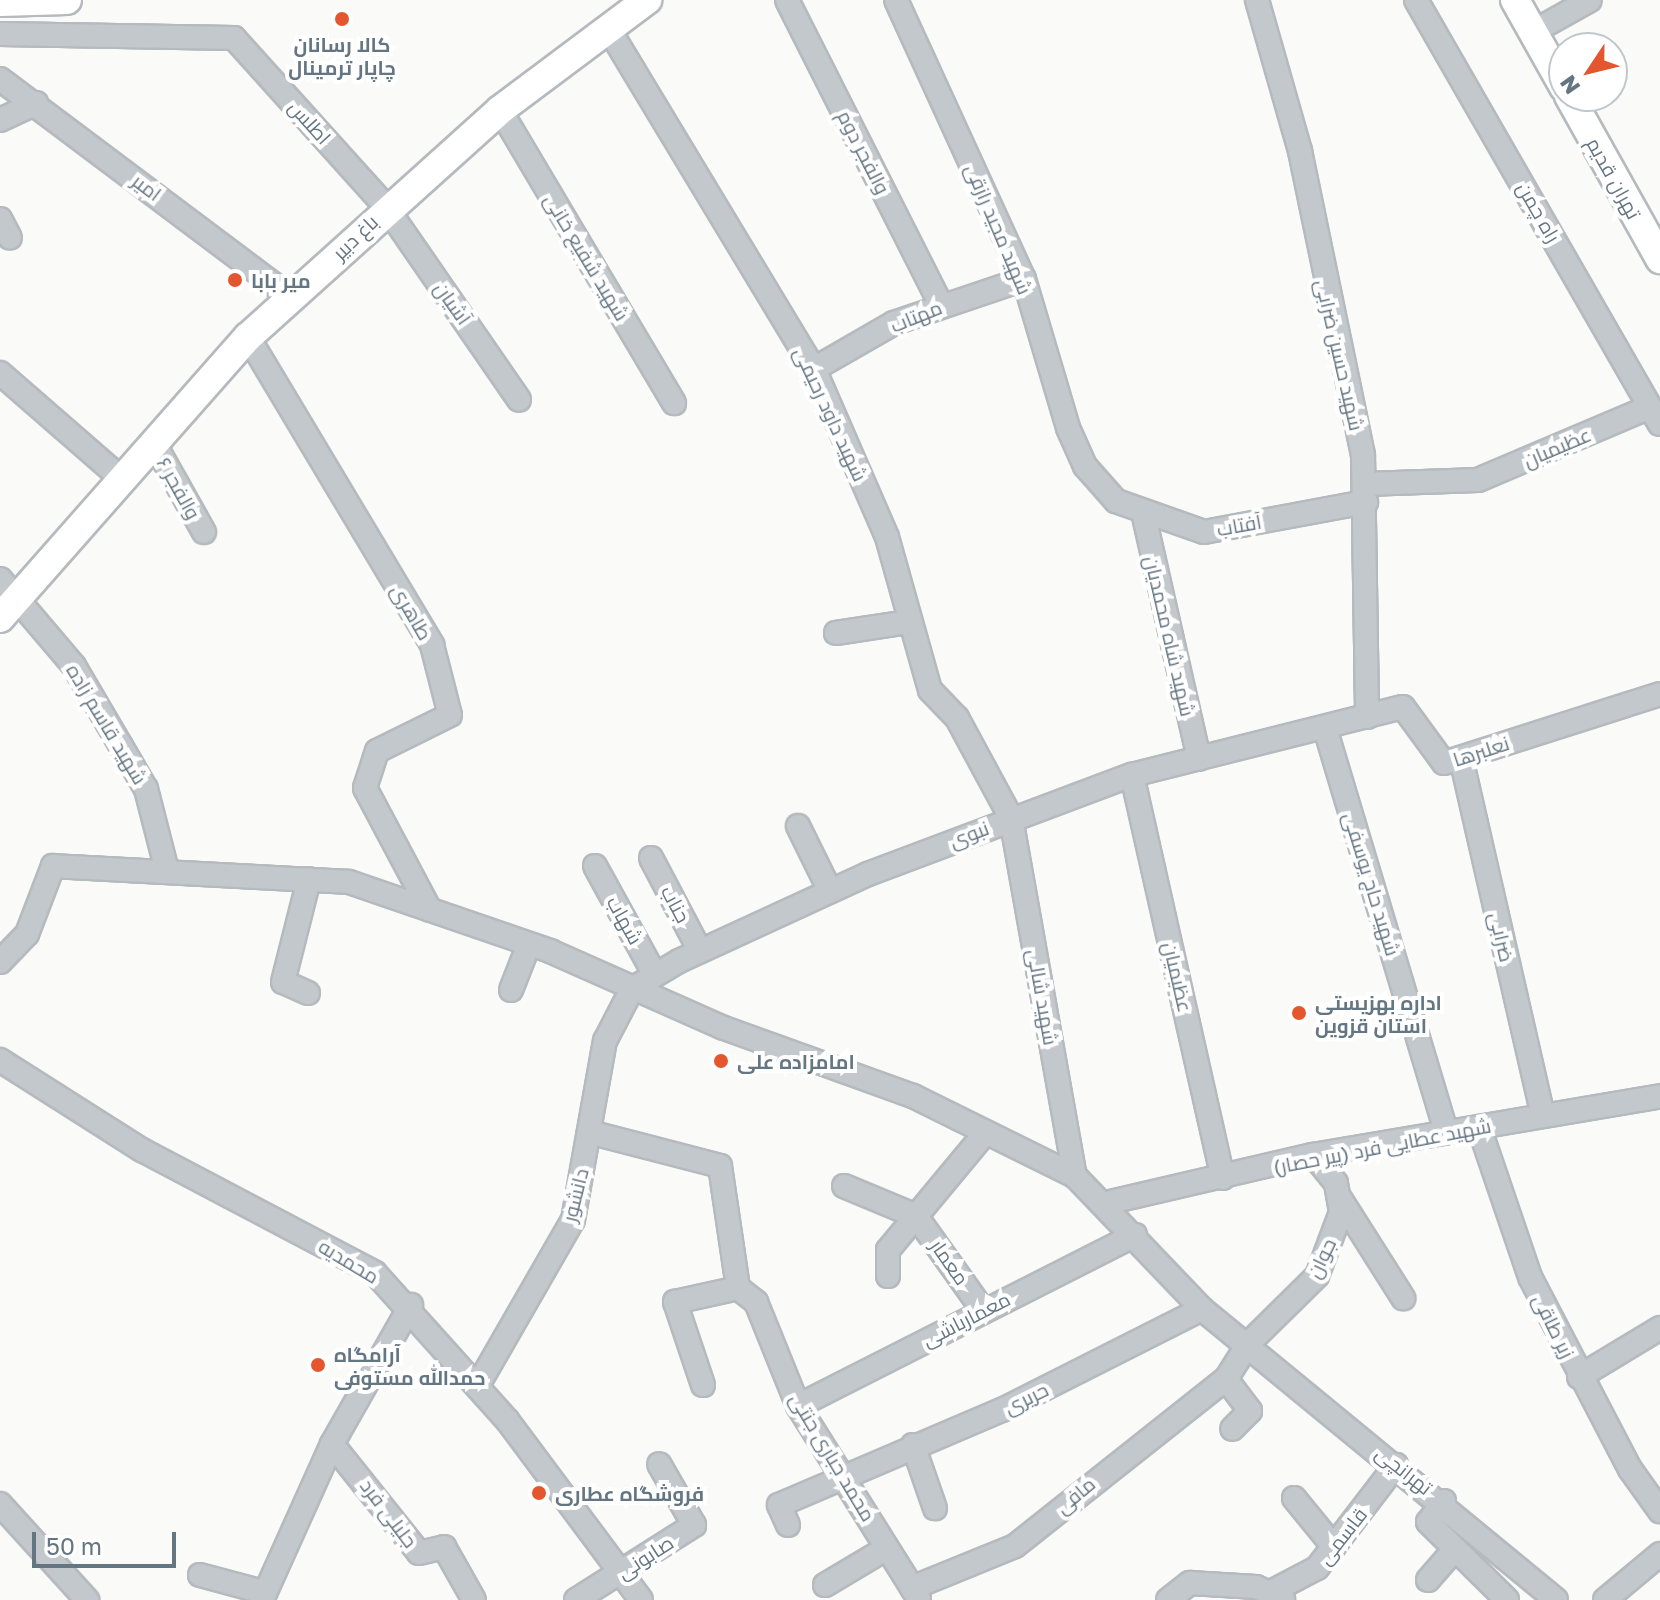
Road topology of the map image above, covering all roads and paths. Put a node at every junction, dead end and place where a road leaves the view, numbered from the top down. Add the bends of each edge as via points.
1 (67, 0) edge
2 (647, 0) edge
3 (787, 0) edge
4 (896, 0) edge
5 (1257, 0) edge
6 (1416, 0) edge
7 (1515, 0) edge
8 (1590, 0) edge
9 (12, 1) edge
10 (608, 28) junction
11 (1533, 32) junction
12 (0, 34) edge
13 (1548, 59) edge
14 (0, 79) edge
15 (36, 103) junction
16 (500, 110) junction
17 (1578, 112) edge
18 (0, 120) edge
19 (386, 207) junction
20 (1660, 259) edge
21 (1024, 279) junction
22 (292, 298) junction
23 (941, 305) junction
24 (248, 337) junction
25 (814, 369) junction
26 (0, 373) edge
27 (519, 400) dead end
28 (674, 403) dead end
29 (1655, 416) edge
30 (154, 443) junction
31 (121, 478) junction
32 (1366, 493) junction
33 (1116, 501) joint
34 (1143, 512) junction
35 (204, 532) dead end
36 (6, 598) edge
37 (909, 622) junction
38 (836, 633) dead end
39 (1660, 694) edge
40 (1367, 717) junction
41 (1325, 728) junction
42 (1461, 758) junction
43 (1199, 759) junction
44 (1132, 775) junction
45 (1011, 818) junction
46 (798, 826) dead end
47 (651, 858) dead end
48 (595, 866) dead end
49 (166, 867) junction
50 (309, 879) junction
51 (830, 891) junction
52 (430, 910) junction
53 (529, 944) junction
54 (700, 951) junction
55 (0, 962) edge
56 (655, 975) junction
57 (632, 989) junction
58 (511, 990) dead end
59 (308, 993) dead end
60 (0, 1060) edge
61 (1660, 1096) edge
62 (1543, 1116) junction
63 (1479, 1127) junction
64 (589, 1132) junction
65 (986, 1132) junction
66 (1446, 1132) junction
67 (1313, 1155) junction
68 (1075, 1176) junction
69 (1223, 1178) junction
70 (844, 1186) dead end
71 (1338, 1196) junction
72 (1106, 1203) junction
73 (916, 1216) junction
74 (1135, 1235) junction
75 (888, 1276) dead end
76 (738, 1288) junction
77 (1403, 1298) dead end
78 (411, 1305) junction
79 (982, 1309) junction
80 (1202, 1309) junction
81 (1660, 1328) edge
82 (1248, 1344) junction
83 (1579, 1377) junction
84 (1226, 1379) junction
85 (478, 1385) junction
86 (703, 1385) dead end
87 (798, 1406) junction
88 (1232, 1429) dead end
89 (332, 1444) junction
90 (913, 1445) junction
91 (659, 1464) dead end
92 (1396, 1465) junction
93 (844, 1473) junction
94 (1294, 1498) dead end
95 (1444, 1501) junction
96 (0, 1504) edge
97 (935, 1508) dead end
98 (1660, 1511) edge
99 (788, 1525) dead end
100 (1334, 1547) junction
101 (887, 1548) junction
102 (1455, 1549) junction
103 (1660, 1554) edge
104 (621, 1573) junction
105 (200, 1575) dead end
106 (1428, 1580) dead end
107 (825, 1585) dead end
108 (916, 1594) edge
109 (262, 1596) edge
110 (1278, 1596) edge
111 (87, 1600) edge
112 (474, 1600) edge
113 (576, 1600) edge
114 (641, 1600) edge
115 (1168, 1600) edge
116 (1507, 1600) edge
117 (1556, 1600) edge
118 (1605, 1600) edge

1 - 9 main road
2 - 10 main road, باغ دبیر
3 - 23 street, والفجر دوم
4 - 21 street, شهید مجید رازقی
5 - 32 street, شهید حسین ضرابی via 1300,151
6 - 29 street, راه چمن
7 - 11 main road
8 - 11 street
10 - 16 main road, باغ دبیر
10 - 25 street, شهید داود رحیمی
11 - 13 main road
12 - 19 street, اطلس via 234,38
14 - 15 street, امیر
15 - 18 street
15 - 22 street, امیر
16 - 19 main road, باغ دبیر
16 - 28 street, شهید شفیع خانی
17 - 20 main road, تهران قدیم
19 - 22 main road, باغ دبیر
19 - 27 street, آشیان
21 - 23 street, مهتاب
21 - 33 street, شهید مجید رازقی via 1068,428 1085,466
22 - 24 main road, باغ دبیر
23 - 25 street, مهتاب
24 - 30 main road, باغ دبیر
24 - 52 street, طاهری via 432,645 450,715 377,751 365,788
25 - 37 street, شهید داود رحیمی via 887,537
26 - 31 street
29 - 32 street, عظیمیان via 1478,480
30 - 31 main road, باغ دبیر
30 - 35 street, والفجر ۶
31 - 36 main road, باغ دبیر
32 - 34 street, آفتاب via 1204,532
32 - 40 street, شهید حسین ضرابی
33 - 34 street, آفتاب
34 - 43 street, شهید شاه محمدیان
36 - 49 street, شهید قاسم زاده via 74,666 146,789
37 - 38 street
37 - 45 street, شهید داود رحیمی via 930,690 957,718
39 - 42 street, نعلبرها
40 - 41 street, نعلبرها
40 - 42 street, نعلبرها via 1403,707 1444,763
41 - 43 street, نبوی
41 - 66 street, شهید حاج یوسفی
42 - 62 street, ضرابی
43 - 44 street, نبوی
44 - 45 street, نبوی
44 - 69 street, عظیمیان
45 - 51 street, نبوی
45 - 68 street, شهید شالی
46 - 51 street
47 - 54 street, جناب
48 - 56 street, شهاب
49 - 50 street
49 - 55 street via 53,866 27,934
50 - 52 street via 349,882
50 - 59 street via 283,982
51 - 54 street, نبوی
52 - 53 street
53 - 57 street
53 - 58 street
54 - 56 street, نبوی
56 - 57 street, نبوی
57 - 64 street, دانشور via 605,1041
57 - 65 street via 913,1096
60 - 78 street, محمدیه via 142,1150 375,1273
61 - 62 street, شهید عطایی فرد (پیر حصار)
62 - 63 street, شهید عطایی فرد (پیر حصار)
63 - 66 street, شهید عطایی فرد (پیر حصار)
63 - 83 street, زیر طاقی via 1530,1277
64 - 76 street via 720,1166
64 - 85 street, دانشور via 573,1220
65 - 68 street
65 - 73 street, معمار
66 - 67 street, شهید عطایی فرد (پیر حصار)
67 - 69 street, شهید عطایی فرد (پیر حصار)
67 - 71 street, جوان
68 - 72 street
69 - 72 street, شهید عطایی فرد (پیر حصار)
70 - 73 street
71 - 77 street, جوان
71 - 82 street, جوان via 1341,1212 1317,1276
72 - 74 street
73 - 75 street, معمار via 888,1250
73 - 79 street, معمار
74 - 79 street, معمارباشی
74 - 80 street
76 - 86 street via 675,1302
76 - 87 street, محمد جباری جنتی via 756,1302
78 - 85 street, محمدیه
78 - 89 street
79 - 87 street, معمارباشی
80 - 82 street
80 - 90 street, حریری via 1002,1410
81 - 83 street
82 - 84 street, مافی
82 - 92 street, تهرانچی
83 - 98 street, زیر طاقی
84 - 88 street via 1250,1411
84 - 108 street, مافی via 1015,1546
85 - 104 street, محمدیه
87 - 93 street, محمد جباری جنتی
89 - 109 street
89 - 112 street, جلیلی فرد via 419,1553 444,1547
90 - 93 street, حریری
90 - 97 street
91 - 104 street, صابونی via 694,1525
92 - 95 street, تهرانچی
92 - 100 street, قاسمی
93 - 99 street, حریری via 779,1505
93 - 101 street, محمد جباری جنتی
94 - 100 street
95 - 102 street via 1428,1522
95 - 117 street, تهرانچی
96 - 111 street
100 - 110 street, قاسمی via 1317,1568
101 - 107 street
101 - 108 street, محمد جباری جنتی
102 - 106 street
102 - 116 street
103 - 118 street
104 - 113 street, صابونی
104 - 114 street, محمدیه
105 - 109 street
110 - 115 street via 1190,1583

